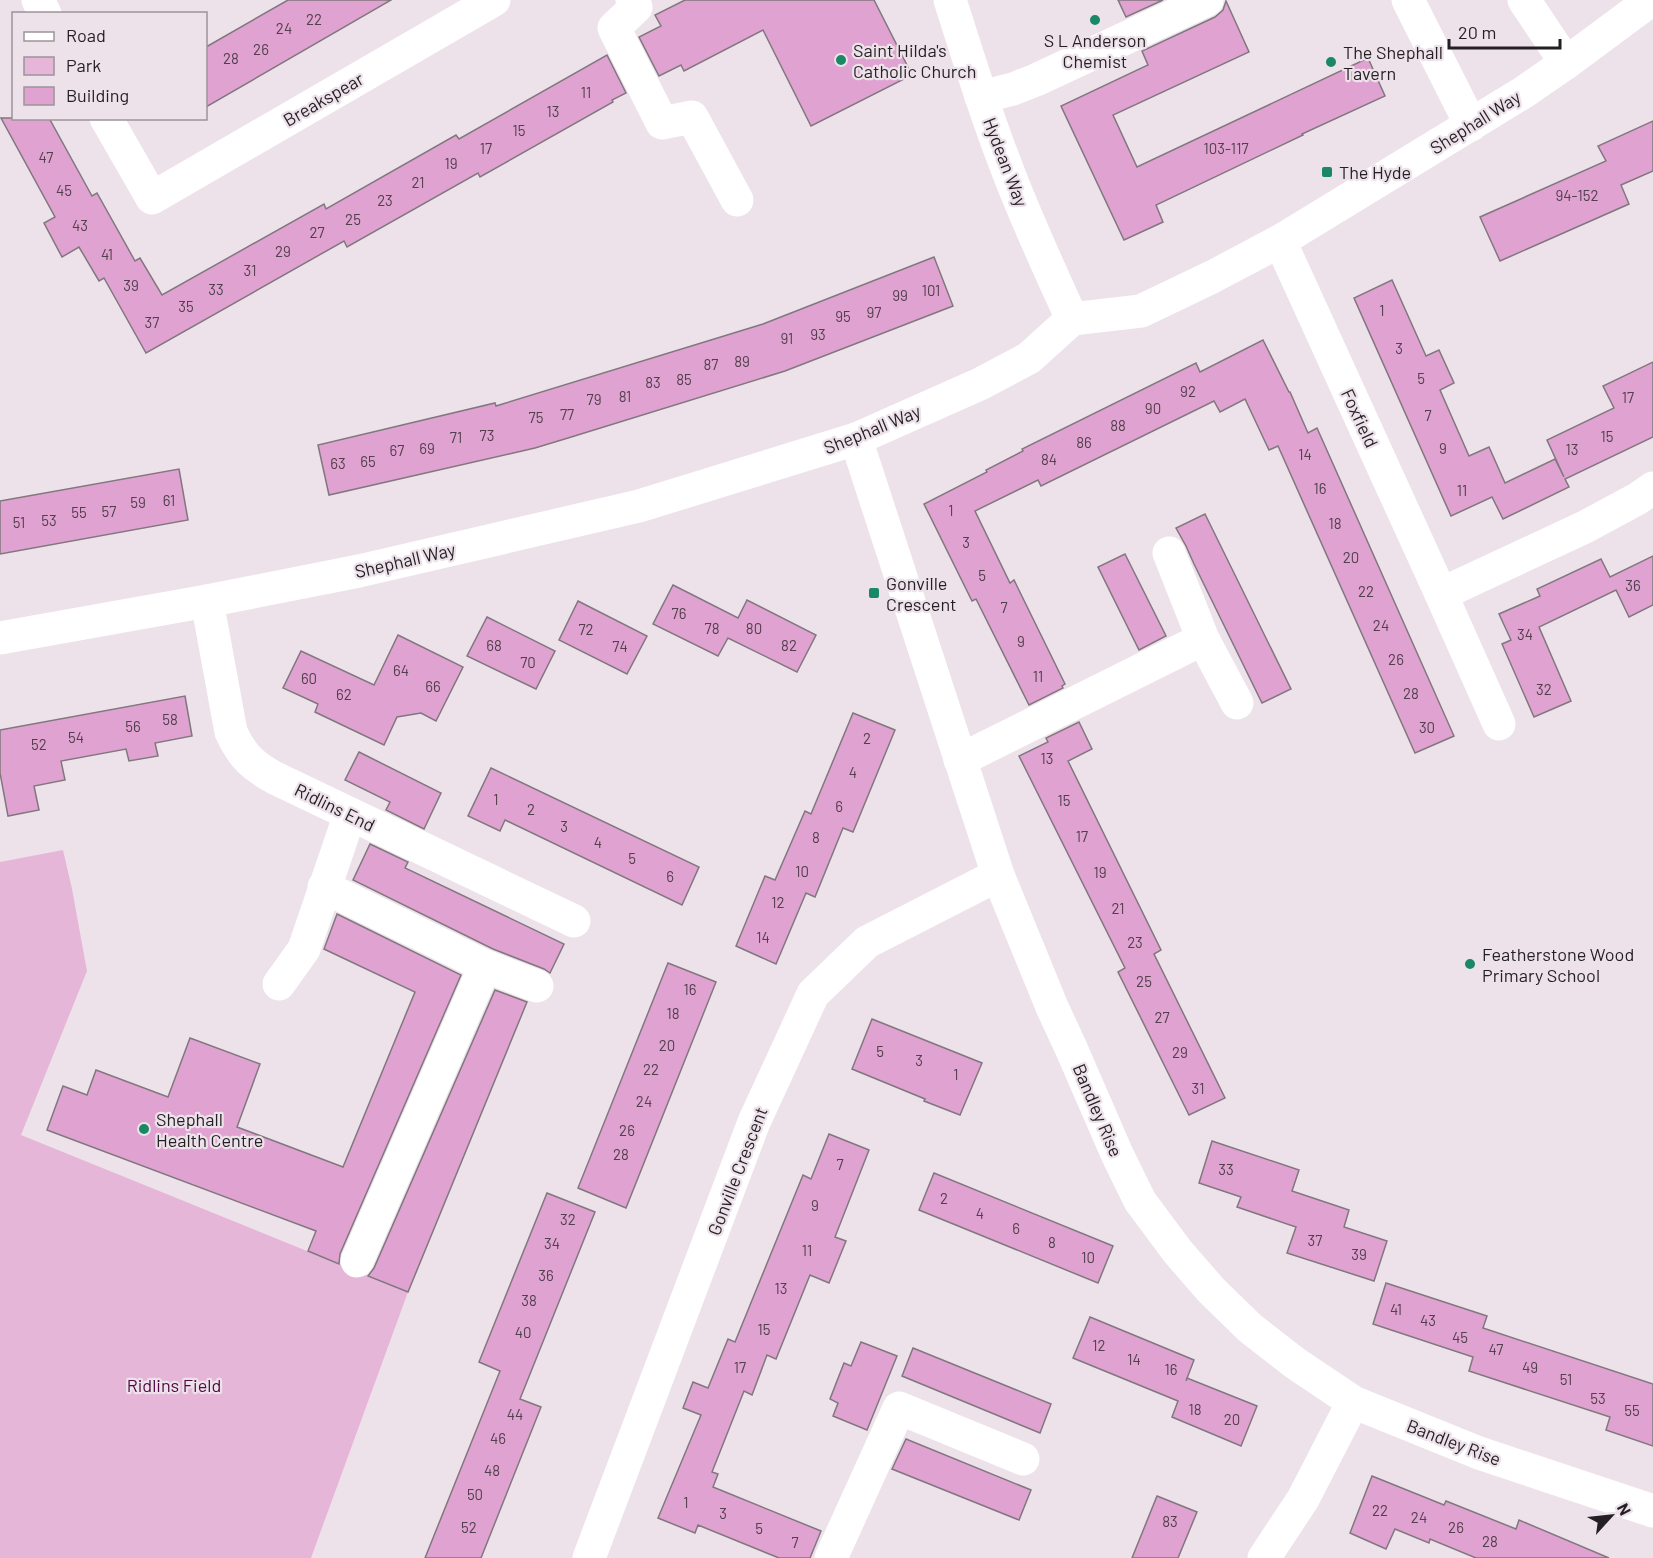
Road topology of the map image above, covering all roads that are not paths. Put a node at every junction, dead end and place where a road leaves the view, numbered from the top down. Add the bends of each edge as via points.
1 (494, 0) edge
2 (632, 0) edge
3 (950, 0) edge
4 (1207, 0) edge
5 (1408, 0) edge
6 (1524, 0) edge
7 (1651, 0) edge
8 (1566, 63) junction
9 (981, 97) junction
10 (107, 120) edge
11 (1471, 126) junction
12 (737, 200) dead end
13 (1280, 241) junction
14 (1072, 319) junction
15 (856, 439) junction
16 (1653, 488) edge
17 (1169, 553) dead end
18 (1441, 594) junction
19 (207, 601) junction
20 (0, 638) edge
21 (1203, 639) junction
22 (1237, 703) dead end
23 (1499, 724) dead end
24 (960, 760) junction
25 (350, 814) junction
26 (998, 875) junction
27 (324, 888) junction
28 (574, 921) dead end
29 (485, 966) junction
30 (279, 984) dead end
31 (537, 986) dead end
32 (357, 1262) dead end
33 (1353, 1402) junction
34 (1023, 1459) dead end
35 (1653, 1511) edge
36 (595, 1556) edge
37 (831, 1558) edge
38 (1264, 1558) edge

1 - 10 street, Breakspear via 152,198
2 - 12 street via 636,7 614,28 662,123 692,117
3 - 9 street, Hydean Way
4 - 9 street via 1036,80
5 - 11 street
6 - 8 street
7 - 8 street, Shephall Way
8 - 11 street, Shephall Way
9 - 14 street, Hydean Way via 1003,159
11 - 13 street, Shephall Way
13 - 14 street, Shephall Way via 1141,311
13 - 18 street, Foxfield
14 - 15 street, Shephall Way via 1029,358
15 - 19 street, Shephall Way via 639,506 359,571
15 - 24 street, Bandley Rise
16 - 18 street via 1585,527
17 - 21 street
18 - 23 street, Foxfield
19 - 20 street, Shephall Way
19 - 25 street, Ridlins End via 231,732 237,745 259,769
21 - 22 street
21 - 24 street
24 - 26 street, Bandley Rise
25 - 27 street
25 - 28 street, Ridlins End
26 - 33 street, Bandley Rise via 1052,1007 1140,1201 1178,1252 1250,1328
26 - 36 street, Gonville Crescent via 867,942 813,994 754,1122
27 - 29 street
27 - 30 street via 304,949
29 - 31 street
29 - 32 street
33 - 35 street, Bandley Rise via 1479,1453
33 - 38 street via 1303,1498
34 - 37 street via 899,1408

